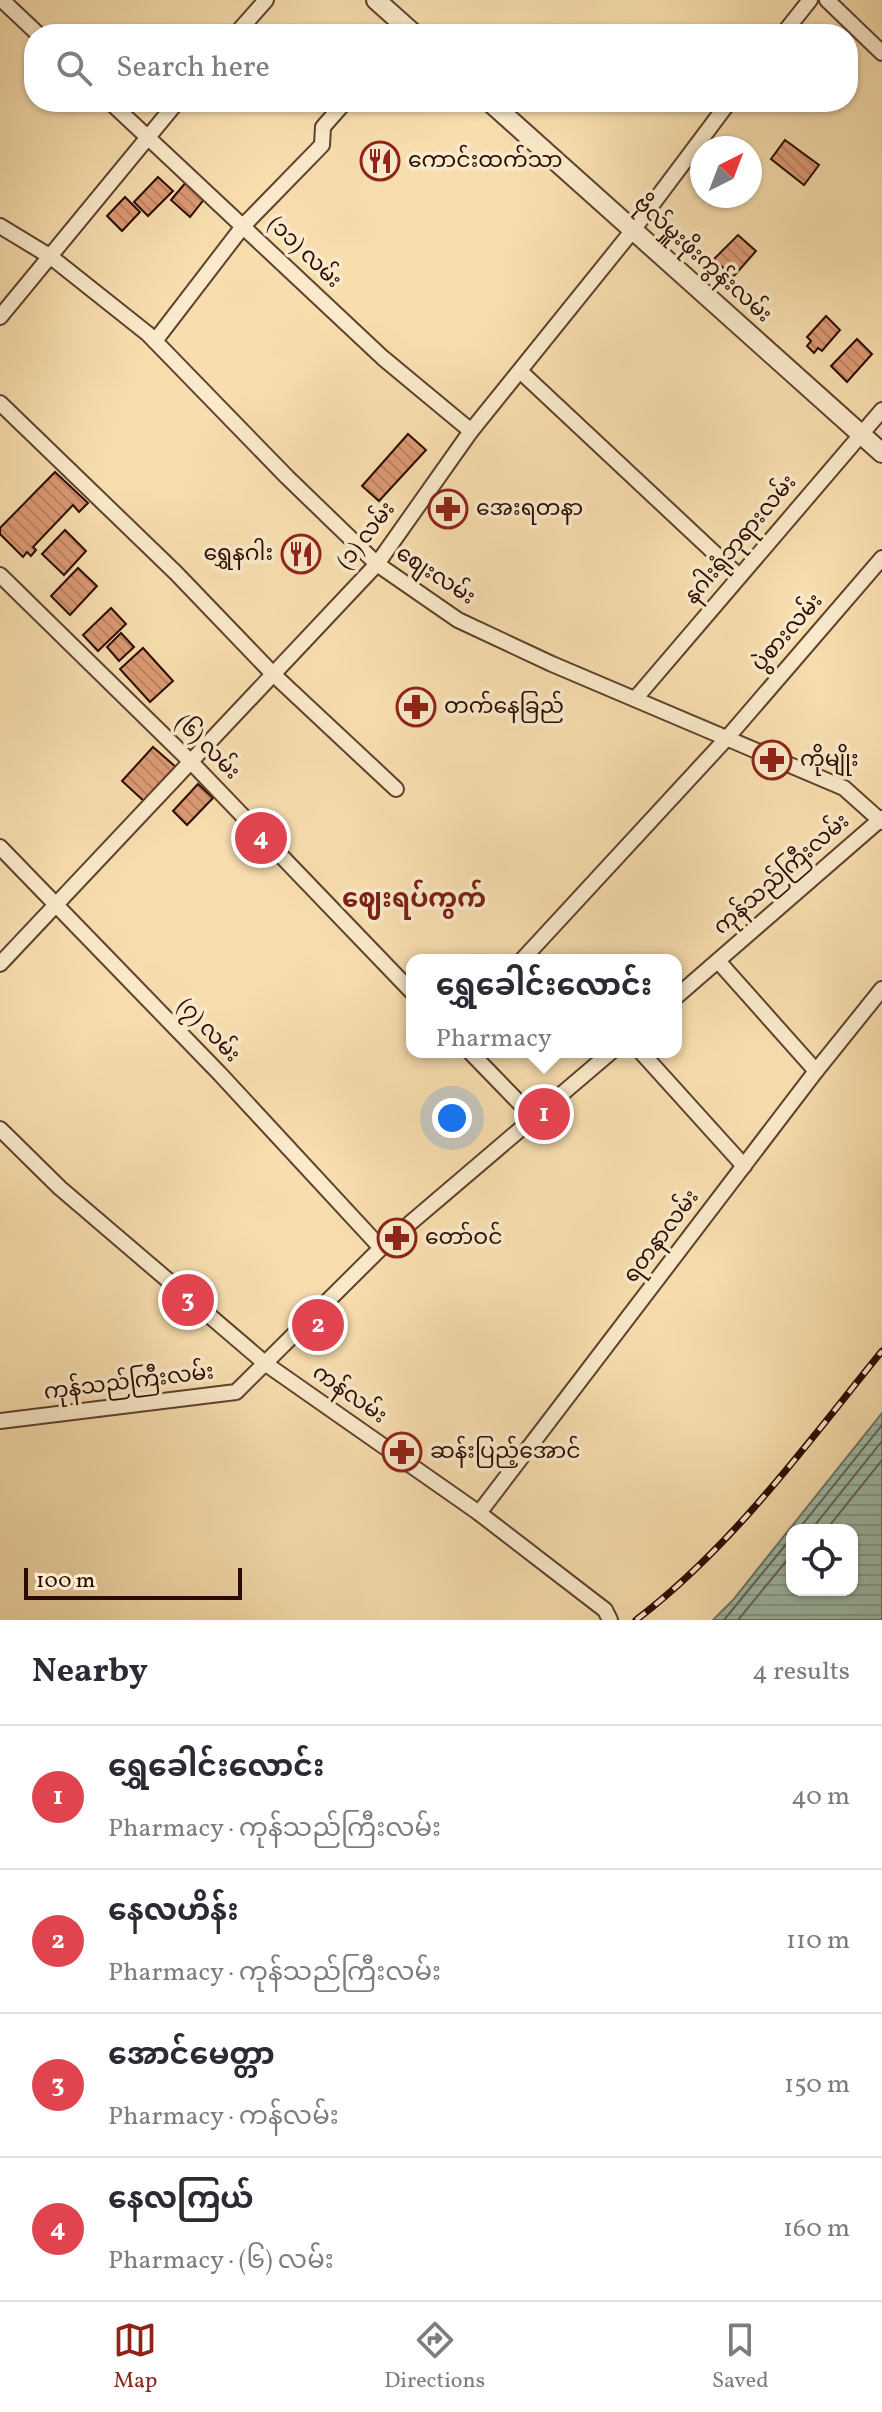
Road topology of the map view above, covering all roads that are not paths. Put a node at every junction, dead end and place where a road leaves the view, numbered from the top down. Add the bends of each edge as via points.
1 (2, 0) edge
2 (266, 0) edge
3 (376, 0) edge
4 (810, 0) edge
5 (827, 0) edge
6 (27, 24) edge
7 (245, 24) edge
8 (400, 24) edge
9 (791, 24) edge
10 (852, 24) edge
11 (858, 30) edge
12 (882, 53) edge
13 (121, 112) edge
14 (168, 112) edge
15 (336, 112) edge
16 (501, 112) edge
17 (722, 112) edge
18 (147, 137) junction
19 (244, 225) junction
20 (0, 226) edge
21 (633, 230) junction
22 (51, 257) junction
23 (0, 317) edge
24 (155, 341) junction
25 (520, 371) junction
26 (0, 403) edge
27 (882, 410) edge
28 (471, 431) junction
29 (860, 433) junction
30 (882, 453) edge
31 (882, 558) edge
32 (377, 564) junction
33 (0, 575) edge
34 (739, 576) junction
35 (273, 674) junction
36 (635, 699) junction
37 (727, 738) junction
38 (192, 763) junction
39 (396, 789) dead end
40 (881, 819) edge
41 (0, 847) edge
42 (56, 906) junction
43 (528, 954) edge
44 (718, 961) junction
45 (0, 964) edge
46 (406, 986) edge
47 (882, 989) edge
48 (682, 992) edge
49 (476, 1058) edge
50 (604, 1058) edge
51 (646, 1058) edge
52 (816, 1071) junction
53 (534, 1118) junction
54 (0, 1129) edge
55 (744, 1166) junction
56 (381, 1248) junction
57 (266, 1364) junction
58 (0, 1421) edge
59 (479, 1513) junction
60 (610, 1620) edge

1 - 6 street
2 - 7 street
3 - 8 street
4 - 9 street
5 - 10 street
11 - 12 street
13 - 18 street, (၁၁) လမ်း
14 - 18 street
15 - 19 street via 323,127 322,145
16 - 21 street, ဗိုလ်မှူးဖိုးကွန်းလမ်း
17 - 21 street, (၁) လမ်း
18 - 19 street, (၁၁) လမ်း
18 - 22 street
19 - 24 street
19 - 28 street, (၁၁) လမ်း via 383,358
20 - 22 street, စျေးလမ်း
21 - 25 street, (၁) လမ်း
21 - 29 street, ဗိုလ်မှူးဖိုးကွန်းလမ်း
22 - 23 street
22 - 24 street, စျေးလမ်း
24 - 32 street, စျေးလမ်း
25 - 28 street, (၁) လမ်း
25 - 34 street
26 - 35 street
27 - 29 street, နဂါးရုံဘုရားလမ်း
28 - 32 street, (၁) လမ်း
29 - 30 street, ဗိုလ်မှူးဖိုးကွန်းလမ်း
29 - 34 street, နဂါးရုံဘုရားလမ်း
31 - 37 street, ပွဲစားလမ်း
32 - 35 street, (၁) လမ်း
32 - 36 street, စျေးလမ်း via 458,620
33 - 38 street, (၆) လမ်း
34 - 36 street, နဂါးရုံဘုရားလမ်း
35 - 38 street, (၁) လမ်း
35 - 39 street
36 - 37 street, စျေးလမ်း
37 - 40 street, စျေးလမ်း via 844,788
37 - 43 street, ပွဲစားလမ်း
38 - 42 street, (၁) လမ်း
38 - 46 street, (၆) လမ်း
40 - 44 street, ကုန်သည်ကြီးလမ်း
41 - 42 street, (၇) လမ်း
42 - 45 street, (၁) လမ်း
42 - 56 street, (၇) လမ်း
44 - 48 street, ကုန်သည်ကြီးလမ်း
44 - 52 street
47 - 52 street, ရတနာလမ်း
49 - 53 street
50 - 53 street, ကုန်သည်ကြီးလမ်း
51 - 55 street
52 - 55 street, ရတနာလမ်း
53 - 56 street, ကုန်သည်ကြီးလမ်း
54 - 57 street, ကန်လမ်း via 60,1188
55 - 59 street, ရတနာလမ်း
56 - 57 street, ကုန်သည်ကြီးလမ်း
57 - 58 street, ကုန်သည်ကြီးလမ်း via 236,1392
57 - 59 street, ကန်လမ်း
59 - 60 street, ကန်လမ်း via 605,1610

